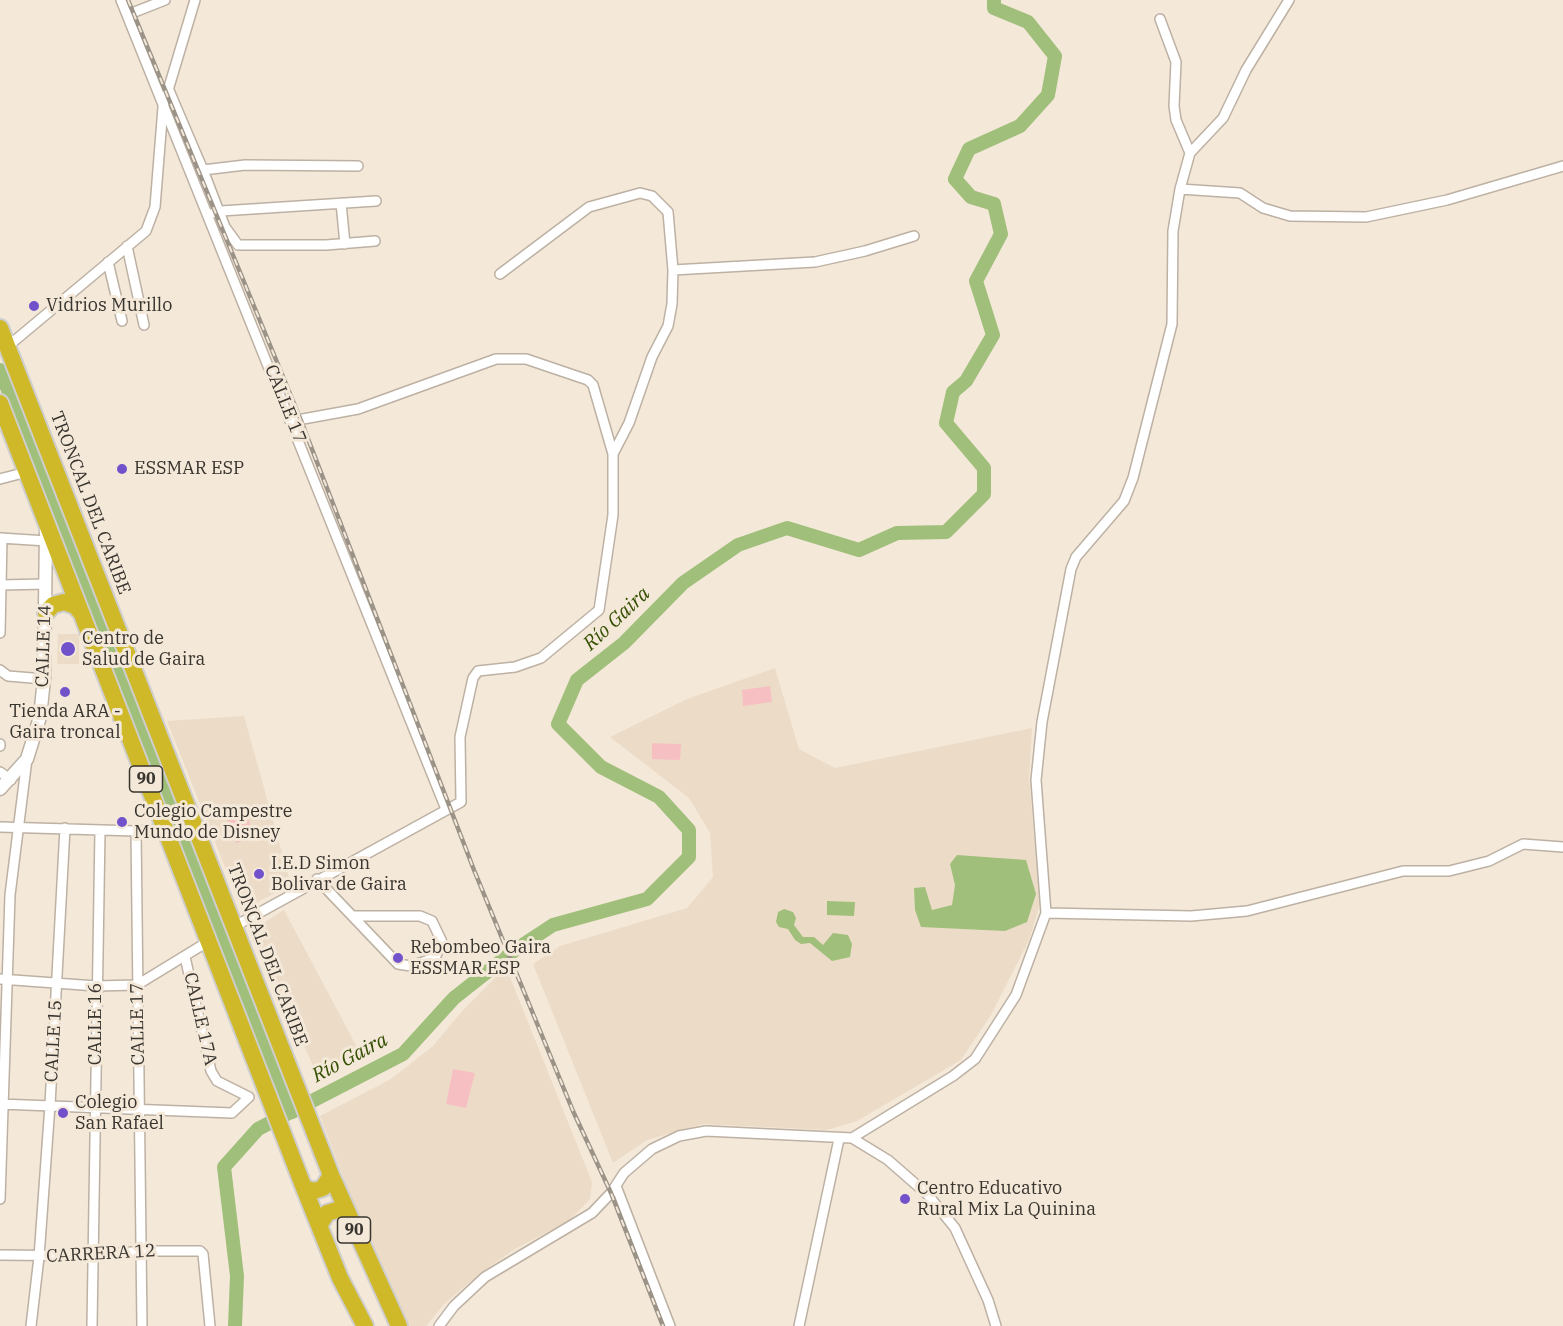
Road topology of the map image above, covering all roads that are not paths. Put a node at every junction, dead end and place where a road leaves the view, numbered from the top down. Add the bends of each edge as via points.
1 (122, 0) edge
2 (165, 0) edge
3 (195, 0) edge
4 (1289, 0) edge
5 (128, 15) junction
6 (1160, 18) dead end
7 (168, 88) junction
8 (163, 107) junction
9 (1190, 153) junction
10 (358, 165) dead end
11 (1563, 166) edge
12 (203, 170) junction
13 (1180, 189) junction
14 (376, 201) dead end
15 (341, 203) junction
16 (218, 212) junction
17 (208, 216) junction
18 (914, 236) dead end
19 (375, 241) dead end
20 (345, 244) junction
21 (127, 246) junction
22 (108, 262) junction
23 (673, 270) junction
24 (500, 274) dead end
25 (122, 321) dead end
26 (144, 325) dead end
27 (0, 328) edge
28 (7, 347) junction
29 (0, 403) edge
30 (292, 421) junction
31 (613, 454) junction
32 (27, 472) junction
33 (0, 479) edge
34 (46, 521) junction
35 (1, 538) edge
36 (47, 541) junction
37 (46, 584) junction
38 (1, 585) edge
39 (46, 613) junction
40 (82, 614) junction
41 (0, 633) edge
42 (0, 670) edge
43 (44, 679) junction
44 (27, 759) junction
45 (0, 772) edge
46 (11, 780) junction
47 (0, 789) edge
48 (446, 809) junction
49 (16, 826) junction
50 (0, 827) edge
51 (65, 828) junction
52 (165, 829) junction
53 (100, 830) junction
54 (136, 831) junction
55 (1563, 847) edge
56 (317, 879) junction
57 (1046, 913) junction
58 (354, 916) junction
59 (235, 926) junction
60 (209, 942) junction
61 (185, 957) junction
62 (4, 979) edge
63 (57, 983) junction
64 (137, 985) junction
65 (96, 986) junction
66 (2, 1104) edge
67 (50, 1105) junction
68 (96, 1108) junction
69 (139, 1110) junction
70 (852, 1138) junction
71 (839, 1139) junction
72 (331, 1175) junction
73 (616, 1186) junction
74 (304, 1188) junction
75 (0, 1199) edge
76 (347, 1213) junction
77 (319, 1226) junction
78 (142, 1251) junction
79 (0, 1255) edge
80 (92, 1256) junction
81 (39, 1257) junction
82 (340, 1278) junction
83 (31, 1326) edge
84 (92, 1326) edge
85 (142, 1326) edge
86 (210, 1326) edge
87 (358, 1326) edge
88 (364, 1326) edge
89 (399, 1326) edge
90 (439, 1326) edge
91 (670, 1326) edge
92 (799, 1326) edge
93 (996, 1326) edge

1 - 5 street, CALLE 17
2 - 5 street
3 - 7 street
4 - 9 street via 1246,70 1223,118
5 - 8 street, CALLE 17
6 - 9 street via 1176,62 1176,120
7 - 8 street
7 - 12 street
8 - 17 street, CALLE 17
8 - 21 street via 155,207 146,231
9 - 13 street
10 - 12 street via 257,165
11 - 13 street via 1447,200 1366,217 1290,216 1263,208 1240,193
12 - 16 street
13 - 57 street via 1173,231 1172,324 1136,467 1124,501 1076,557 1071,569 1042,722 1036,780
14 - 15 street
15 - 16 street
15 - 20 street
16 - 17 street
16 - 20 street via 231,240 238,245
17 - 30 street, CALLE 17
18 - 23 street via 815,262
19 - 20 street
21 - 22 street
21 - 26 street
22 - 25 street
22 - 28 street
23 - 24 street via 668,212 652,196 640,194 589,207
23 - 31 street via 668,326
27 - 28 highway, TRONCAL DEL CARIBE / 90
28 - 59 highway, TRONCAL DEL CARIBE / 90
29 - 32 highway, 90
30 - 31 street via 358,409 496,359 526,359 593,385
30 - 48 street, CALLE 17
31 - 48 street via 613,515 599,610 541,658 515,667 478,671 459,737 461,802
32 - 33 street
32 - 34 highway, 90
34 - 36 main road, CALLE 14
34 - 40 highway, 90
35 - 36 street
35 - 38 street
36 - 37 main road, CALLE 14
37 - 38 street
37 - 39 main road, CALLE 14
38 - 41 street
39 - 40 highway via 53,605 64,602
39 - 43 main road, CALLE 14
40 - 52 highway, 90
42 - 43 street via 8,676
43 - 44 main road, CALLE 14 via 40,717
44 - 46 main road
44 - 49 street, CALLE 14
45 - 46 street
46 - 47 main road
48 - 56 street
49 - 50 street
49 - 51 street
49 - 62 street, CALLE 14
51 - 53 street
51 - 63 street, CALLE 15
52 - 54 street
52 - 60 highway, 90
53 - 54 street
53 - 65 street, CALLE 16
54 - 64 street, CALLE 17
55 - 57 street via 1523,844 1489,861 1449,871 1403,870 1247,911 1191,916
56 - 58 street
56 - 59 street
57 - 70 street via 1016,995 975,1059
58 - 58 street via 398,964 411,966 435,957 442,942 432,921 420,916
59 - 72 highway, TRONCAL DEL CARIBE / 90
60 - 61 street
60 - 74 highway, 90
61 - 64 street
61 - 69 street, CALLE 17A via 212,1071 217,1081 249,1097 229,1114
62 - 63 street
62 - 66 street, CALLE 14
63 - 65 street
63 - 67 street, CALLE 15
64 - 65 street
64 - 69 street, CALLE 17
65 - 68 street, CALLE 16
66 - 67 street
66 - 75 street, CALLE 14
67 - 68 street
67 - 81 street, CALLE 15
68 - 69 street
68 - 80 street, CALLE 16
69 - 78 street, CALLE 17
70 - 71 street
70 - 93 street via 888,1160 928,1195 955,1228
71 - 73 street via 706,1131 679,1136 652,1149 624,1173
71 - 92 street
72 - 74 highway via 327,1185 319,1190
72 - 76 highway, TRONCAL DEL CARIBE / 90
73 - 90 street via 574,1226 485,1277
73 - 91 street
74 - 77 highway, 90
76 - 77 highway via 337,1210 327,1214
76 - 89 highway, TRONCAL DEL CARIBE / 90
77 - 82 highway, 90
78 - 80 street, CARRERA 12
78 - 85 street, CALLE 17
78 - 86 street, CARRERA 12 via 202,1252
79 - 81 street, CARRERA 12
80 - 81 street, CARRERA 12
80 - 84 street, CALLE 16
81 - 83 street, CALLE 15
82 - 87 highway
82 - 88 highway, 90

